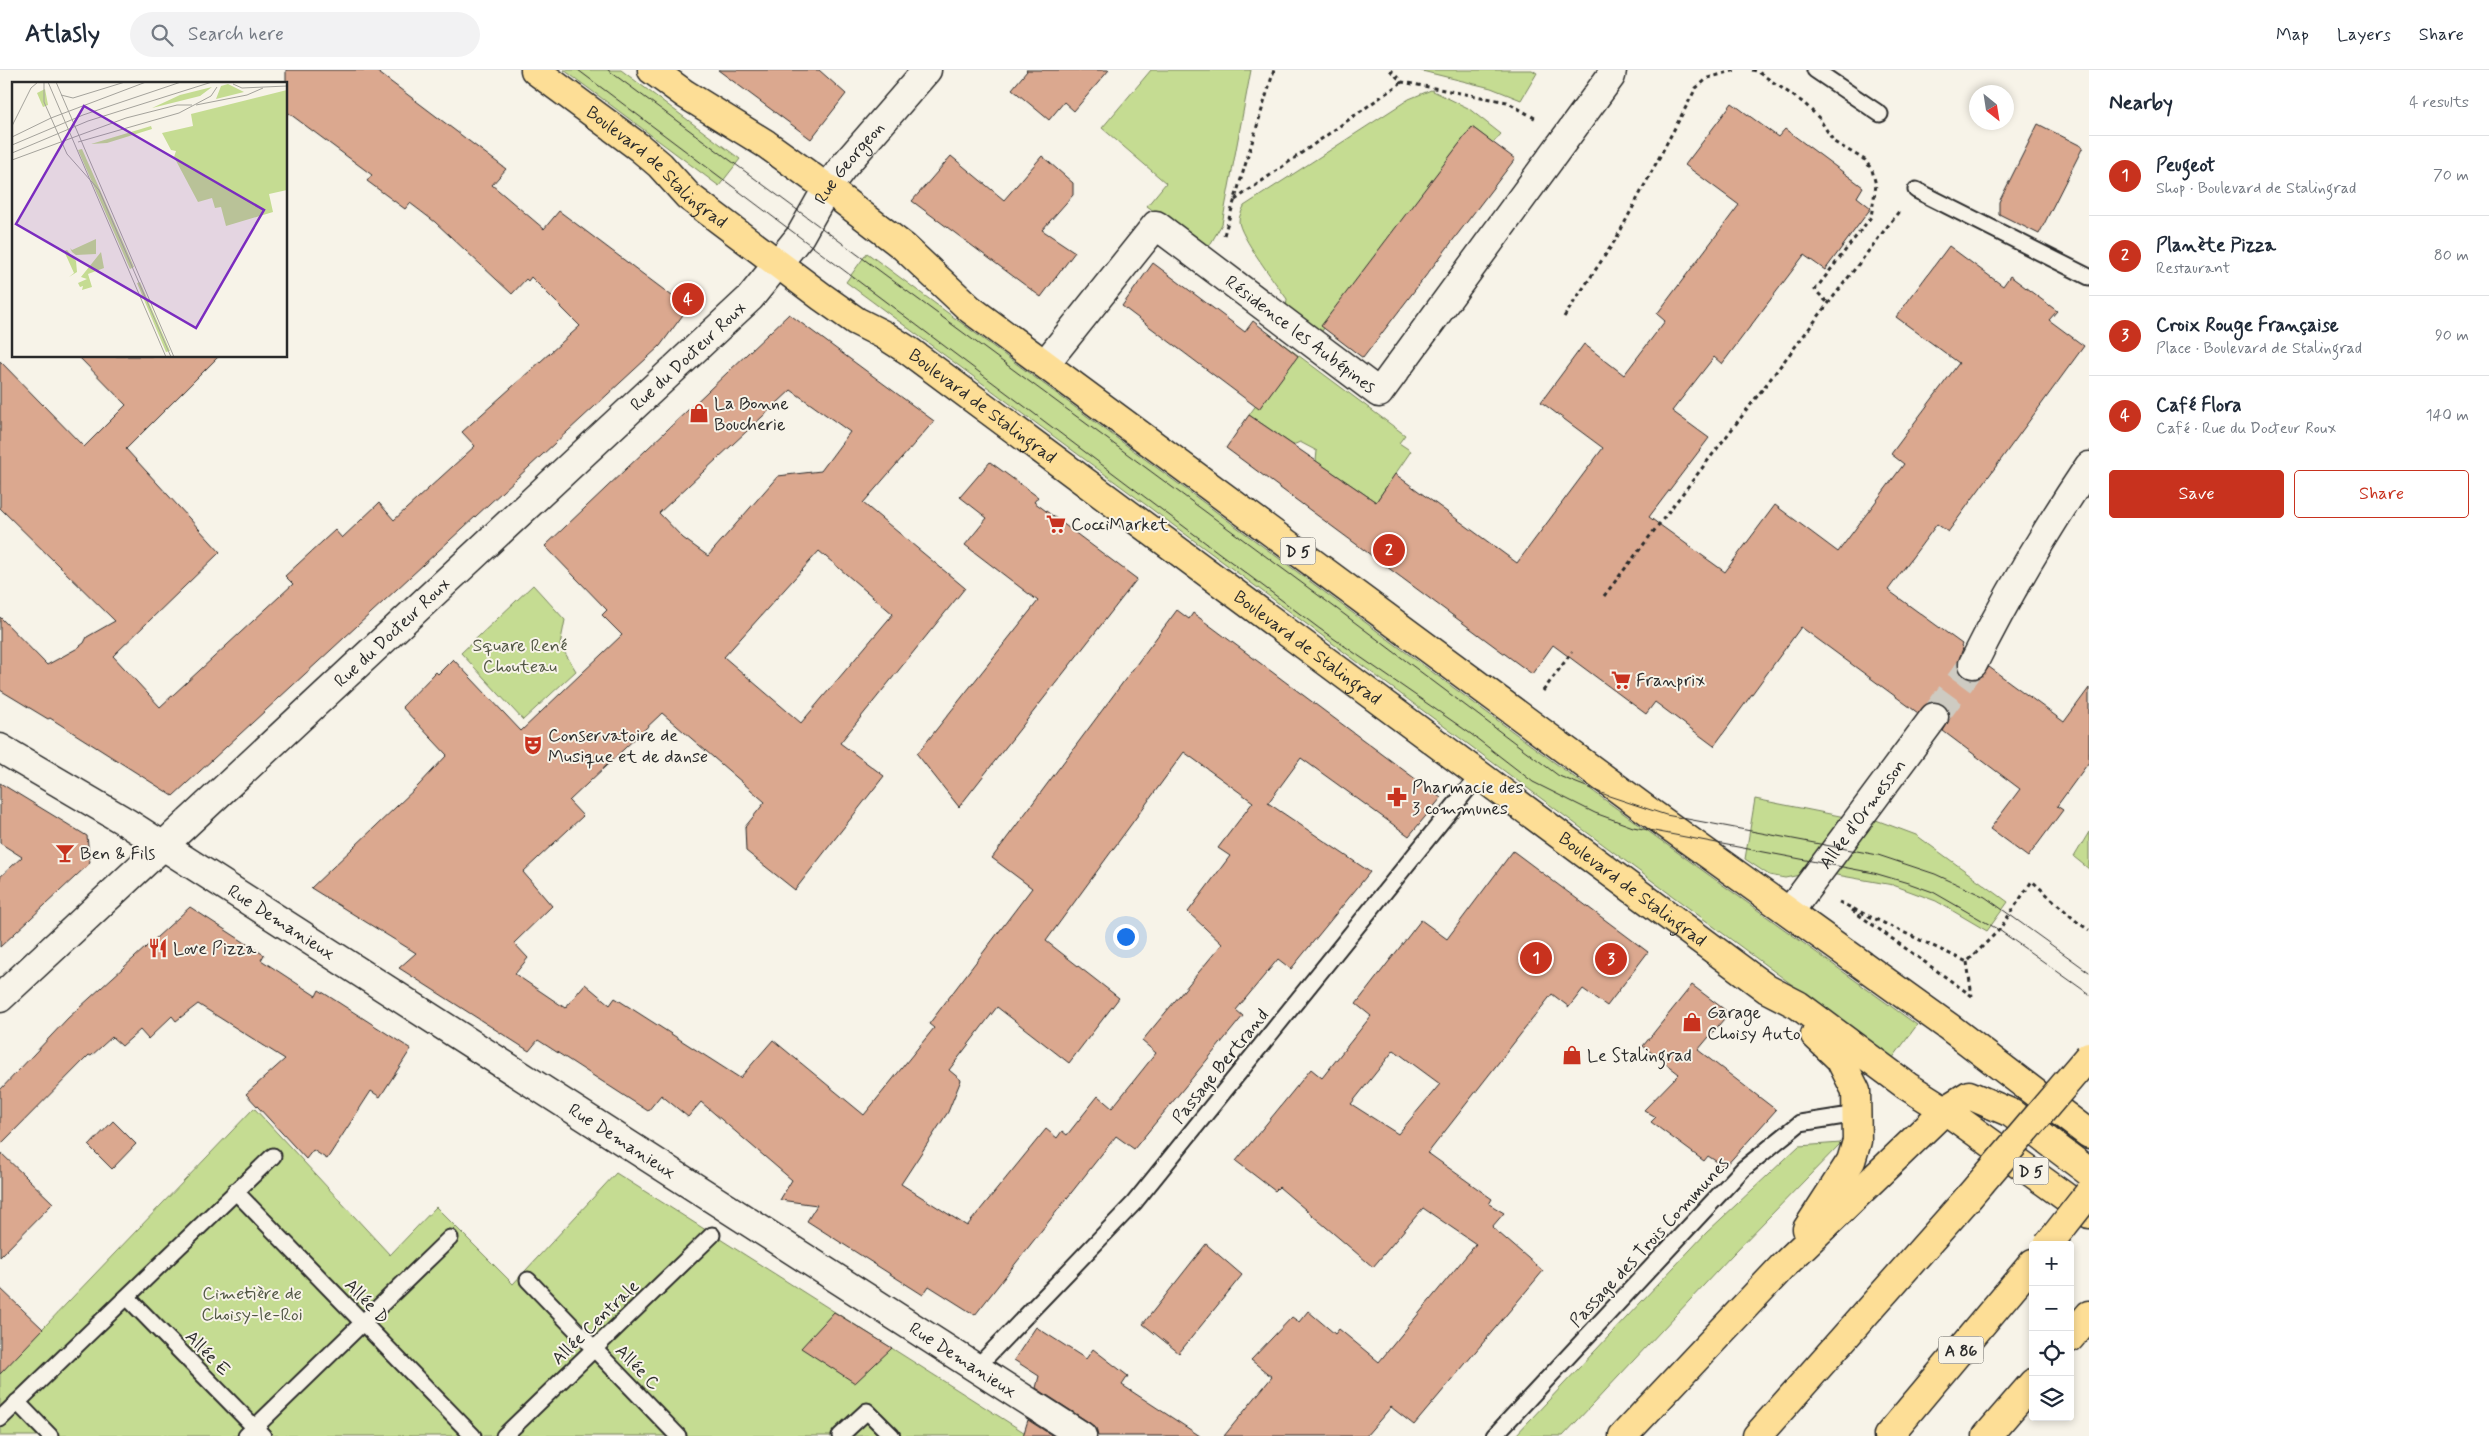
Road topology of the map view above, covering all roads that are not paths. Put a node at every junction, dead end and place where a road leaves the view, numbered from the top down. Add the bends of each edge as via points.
1 (535, 70) edge
2 (652, 70) edge
3 (927, 70) edge
4 (1815, 70) edge
5 (1613, 72) edge
6 (1880, 114) dead end
7 (827, 188) junction
8 (1916, 190) road end
9 (779, 263) junction
10 (2089, 277) edge
11 (1045, 364) junction
12 (2089, 466) edge
13 (1973, 664) tunnel mouth
14 (1934, 717) tunnel mouth
15 (0, 748) edge
16 (1479, 775) junction
17 (163, 848) junction
18 (1790, 911) junction
19 (0, 998) edge
20 (1798, 1005) junction
21 (2089, 1056) edge
22 (1945, 1110) junction
23 (1857, 1114) junction
24 (2089, 1134) edge
25 (273, 1156) dead end
26 (2089, 1172) edge
27 (235, 1191) junction
28 (2089, 1193) edge
29 (2089, 1214) edge
30 (712, 1235) dead end
31 (450, 1238) dead end
32 (2051, 1241) edge
33 (1782, 1268) junction
34 (2029, 1268) edge
35 (528, 1280) dead end
36 (127, 1297) junction
37 (2089, 1316) edge
38 (362, 1323) junction
39 (2074, 1333) edge
40 (594, 1348) junction
41 (976, 1368) junction
42 (2029, 1387) edge
43 (18, 1402) junction
44 (0, 1419) edge
45 (255, 1433) edge
46 (50, 1436) edge
47 (473, 1436) edge
48 (504, 1436) edge
49 (678, 1436) edge
50 (840, 1436) edge
51 (892, 1436) edge
52 (1082, 1436) edge
53 (1494, 1436) edge
54 (1623, 1436) edge
55 (1757, 1436) edge
56 (1888, 1436) edge
57 (1987, 1436) edge

1 - 9 main road, Boulevard de Stalingrad / D 5 via 640,148 660,164 688,196
2 - 7 main road, D 5
3 - 7 street, Rue Georgeon
4 - 6 lane
5 - 11 street, Résidence les Aubépines via 1379,393 1156,225
7 - 9 street, Rue Georgeon via 800,236
7 - 11 main road, D 5 via 904,247 970,309
8 - 10 lane
9 - 16 main road, Boulevard de Stalingrad / D 5 via 847,316 909,351
9 - 17 street, Rue du Docteur Roux via 750,298
11 - 18 main road, D 5 via 1644,808
12 - 13 street via 2040,540 1997,614
14 - 18 street, Allée d'Ormesson
15 - 17 street, Rue Demanieux via 126,822
16 - 20 main road, Boulevard de Stalingrad / D 5 via 1767,988
16 - 41 lane, Passage Bertrand via 1134,1202
17 - 19 street, Rue du Docteur Roux
17 - 41 street, Rue Demanieux
18 - 24 main road, D 5
20 - 22 main road, Boulevard de Stalingrad / D 5 via 1907,1086
20 - 23 main road via 1816,1036 1845,1068 1856,1091
21 - 55 main road, bridge
22 - 26 main road via 1969,1095 1995,1106 2011,1113
22 - 29 main road, Boulevard de Stalingrad / D 5
22 - 33 main road
23 - 33 main road via 1857,1141 1851,1161
23 - 53 lane, Passage des Trois Communes via 1800,1123 1742,1169
25 - 27 lane
27 - 36 lane
27 - 38 lane, Allée D
28 - 32 main road, bridge
30 - 40 lane, Allée Centrale
31 - 38 lane
33 - 54 main road
34 - 56 main road, A 86
35 - 40 lane, Allée C
36 - 43 lane
36 - 45 lane, Allée E
37 - 39 main road
38 - 45 lane
38 - 47 lane, Allée D
40 - 48 lane, Allée Centrale
40 - 49 lane, Allée C
41 - 52 street, Rue Demanieux
42 - 57 main road
43 - 44 lane
43 - 46 lane
50 - 51 lane via 867,1411

